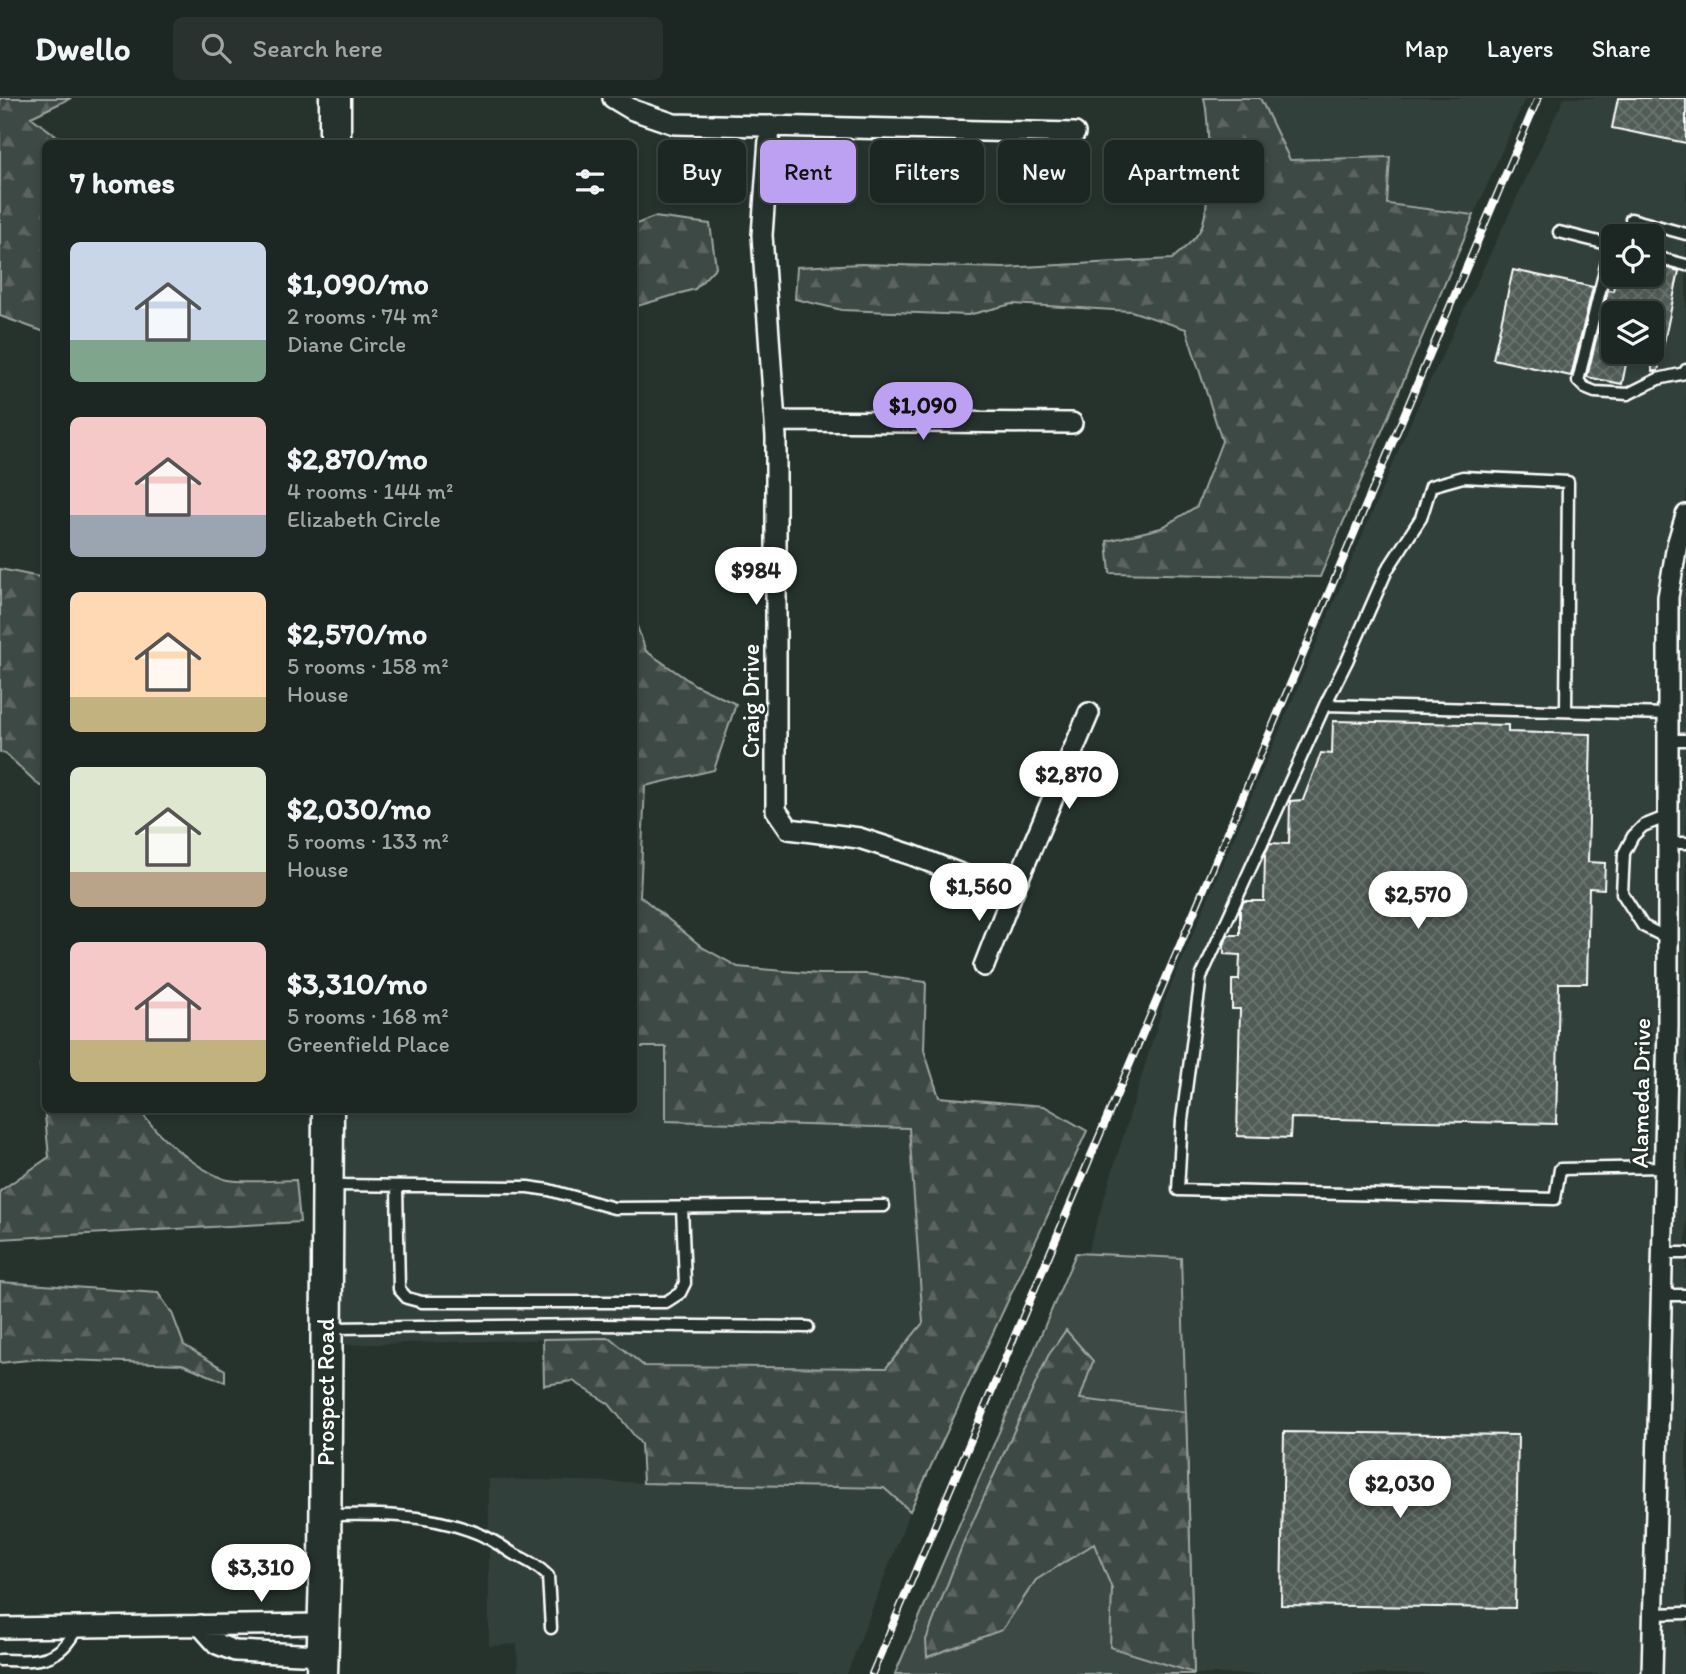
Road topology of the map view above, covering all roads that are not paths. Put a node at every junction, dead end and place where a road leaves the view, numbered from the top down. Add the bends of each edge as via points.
1 (335, 98) edge
2 (613, 98) edge
3 (770, 126) junction
4 (1075, 133) dead end
5 (335, 140) edge
6 (1631, 219) dead end
7 (1559, 232) dead end
8 (1686, 234) edge
9 (1601, 243) edge
10 (1664, 259) edge
11 (1686, 265) edge
12 (1602, 287) edge
13 (1686, 370) edge
14 (775, 421) junction
15 (1072, 423) dead end
16 (1686, 515) edge
17 (1325, 705) junction
18 (1566, 711) junction
19 (1089, 713) dead end
20 (1668, 714) junction
21 (1677, 740) edge
22 (1668, 816) junction
23 (1677, 843) edge
24 (1012, 894) junction
25 (1668, 938) junction
26 (984, 966) dead end
27 (1677, 1025) edge
28 (328, 1113) edge
29 (1664, 1167) junction
30 (328, 1185) junction
31 (397, 1186) junction
32 (884, 1206) dead end
33 (682, 1207) junction
34 (1662, 1253) junction
35 (1686, 1253) edge
36 (1661, 1295) junction
37 (1686, 1295) edge
38 (808, 1327) dead end
39 (327, 1328) junction
40 (326, 1515) junction
41 (1686, 1613) edge
42 (1653, 1614) junction
43 (323, 1624) junction
44 (200, 1625) junction
45 (77, 1627) junction
46 (0, 1628) edge
47 (551, 1628) dead end
48 (0, 1660) edge
49 (322, 1664) edge
50 (1652, 1674) edge

1 - 5 main road
2 - 3 street via 674,124
3 - 4 street
3 - 14 street, Craig Drive via 762,235
6 - 8 lane
7 - 9 lane
10 - 11 lane
12 - 13 lane via 1578,381 1585,388 1628,394
14 - 15 street
14 - 24 street, Craig Drive via 776,810 789,829 859,838
16 - 20 street, Alameda Drive via 1668,597
17 - 18 lane
17 - 18 lane via 1387,570 1421,518 1431,486 1463,477 1568,482
17 - 29 lane via 1201,977 1182,1119 1178,1190 1555,1199 1560,1169
18 - 20 lane
19 - 24 street
20 - 21 street, Alameda Drive
21 - 22 street, Alameda Drive
22 - 23 street, Alameda Drive
22 - 25 lane via 1643,826 1633,836 1624,853 1622,893 1643,926
23 - 25 street, Alameda Drive
24 - 26 street
25 - 27 street, Alameda Drive
27 - 29 street, Alameda Drive
28 - 30 main road, Prospect Road
29 - 34 street, Alameda Drive
30 - 31 lane
30 - 39 main road, Prospect Road
31 - 33 lane via 528,1186 614,1208
31 - 33 lane via 399,1289 407,1298 422,1302 666,1302 680,1293 685,1283
32 - 33 lane
34 - 35 lane
34 - 36 street, Alameda Drive
36 - 37 lane
36 - 42 street, Alameda Drive
38 - 39 lane
39 - 40 main road, Prospect Road
40 - 43 main road, Prospect Road
40 - 47 lane via 391,1515 468,1529 488,1538 537,1564 548,1576
41 - 42 lane
42 - 50 street, Alameda Drive
43 - 44 street
43 - 49 main road, Prospect Road
44 - 45 street
44 - 49 street via 217,1644 235,1651
45 - 46 street
45 - 48 lane via 59,1653 42,1660

